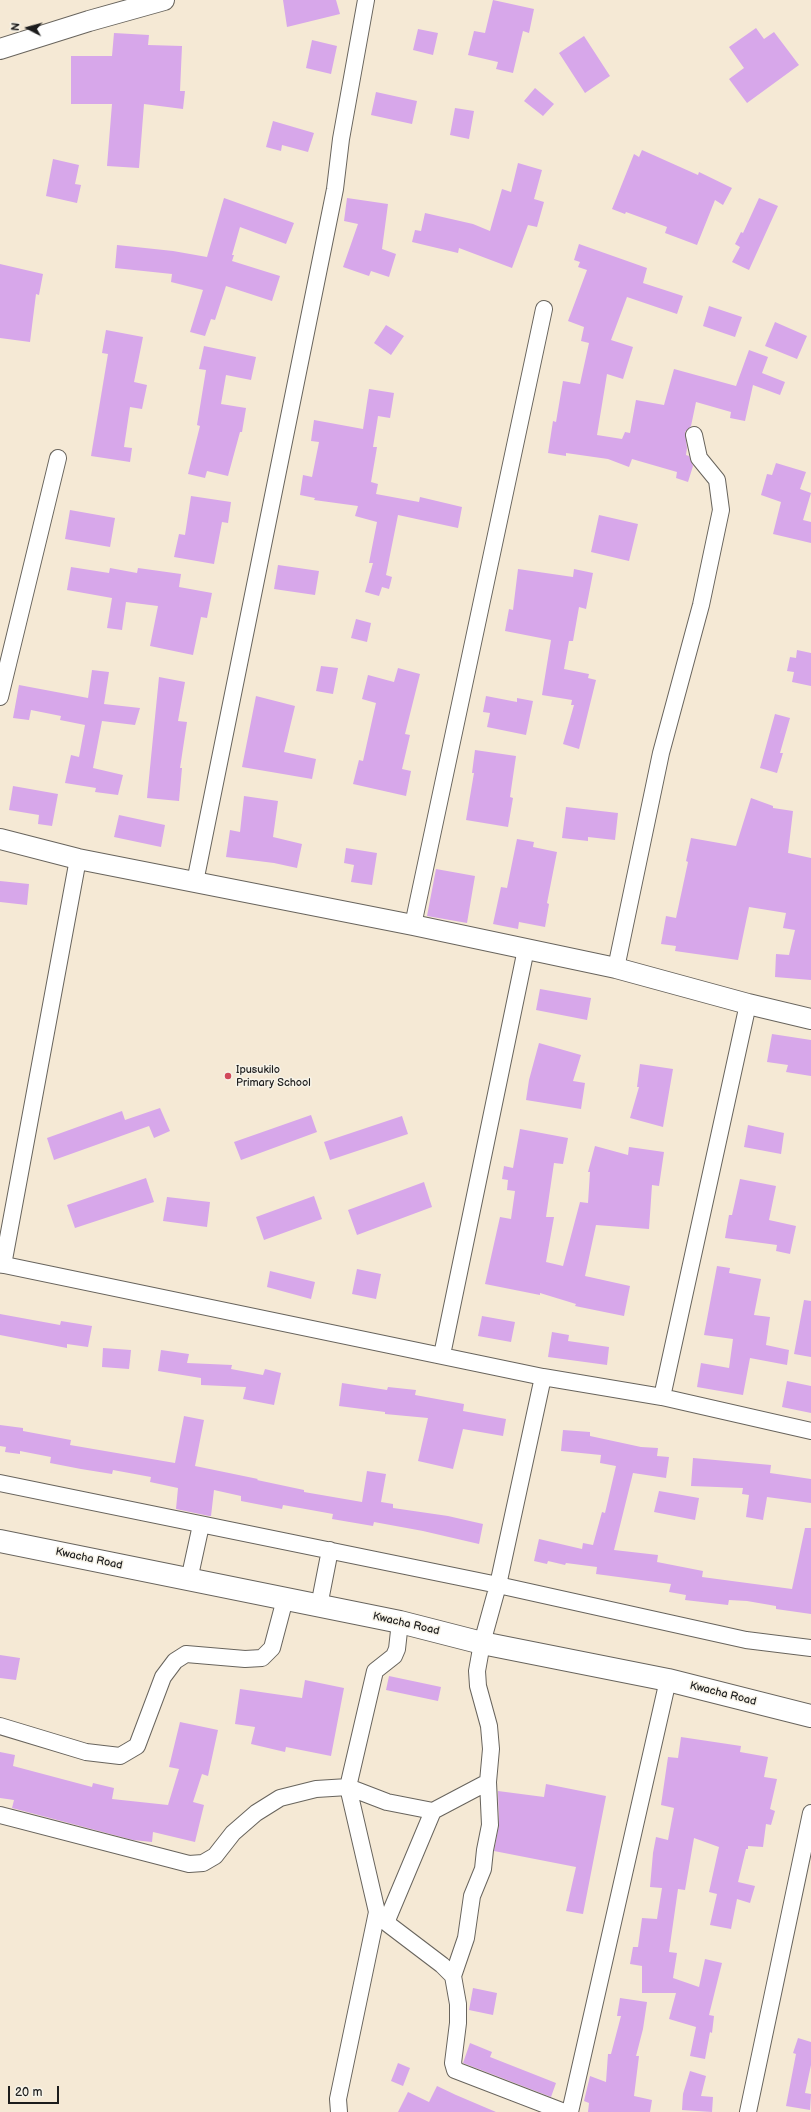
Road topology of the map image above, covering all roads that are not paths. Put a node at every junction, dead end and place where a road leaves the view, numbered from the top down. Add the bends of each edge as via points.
1 (164, 0) edge
2 (366, 0) edge
3 (0, 49) edge
4 (544, 309) dead end
5 (694, 435) dead end
6 (58, 458) dead end
7 (0, 697) edge
8 (0, 839) edge
9 (78, 859) junction
10 (195, 882) junction
11 (413, 925) junction
12 (526, 949) junction
13 (616, 968) junction
14 (748, 1004) junction
15 (811, 1019) edge
16 (2, 1264) edge
17 (442, 1355) junction
18 (543, 1377) junction
19 (662, 1397) junction
20 (811, 1431) edge
21 (0, 1483) edge
22 (201, 1525) junction
23 (0, 1541) edge
24 (330, 1550) junction
25 (189, 1580) junction
26 (498, 1585) junction
27 (285, 1599) junction
28 (319, 1606) junction
29 (400, 1622) junction
30 (482, 1642) junction
31 (811, 1648) edge
32 (668, 1680) junction
33 (811, 1716) edge
34 (0, 1726) edge
35 (488, 1782) junction
36 (348, 1787) junction
37 (433, 1811) junction
38 (811, 1814) edge
39 (0, 1815) edge
40 (382, 1915) junction
41 (453, 1976) junction
42 (339, 2112) edge
43 (564, 2112) edge
44 (570, 2112) edge
45 (748, 2112) edge

1 - 3 street
2 - 10 street via 341,139 335,188
4 - 11 street
5 - 13 street via 699,458 717,480 721,510 701,605 661,753
6 - 7 street
8 - 9 street
9 - 10 street
9 - 16 street
10 - 11 street
11 - 12 street
12 - 13 street
12 - 17 street
13 - 14 street
14 - 15 street
14 - 19 street
16 - 17 street
17 - 18 street
18 - 19 street
18 - 26 street
19 - 20 street
21 - 22 street
22 - 24 street
22 - 25 street
23 - 25 main road, Kwacha Road
24 - 26 street
24 - 28 street
25 - 27 main road, Kwacha Road
26 - 30 street
26 - 31 street via 746,1640
27 - 28 main road, Kwacha Road
27 - 34 street via 272,1648 262,1658 186,1654 175,1661 163,1677 137,1746 120,1756 86,1752
28 - 29 main road, Kwacha Road
29 - 30 main road, Kwacha Road
29 - 36 street via 394,1656 375,1671
30 - 32 main road, Kwacha Road
30 - 35 street via 477,1678 489,1726 491,1749
32 - 33 main road, Kwacha Road
32 - 44 street
35 - 37 street
35 - 41 street via 490,1825 483,1868 472,1896 466,1938
36 - 37 street via 388,1802
36 - 39 street via 316,1789 280,1798 256,1813 233,1833 215,1856 203,1863 189,1864
36 - 40 street
37 - 40 street
38 - 45 street
40 - 41 street via 388,1924
40 - 42 street via 338,2099
41 - 43 street via 458,2004 453,2063 455,2070

